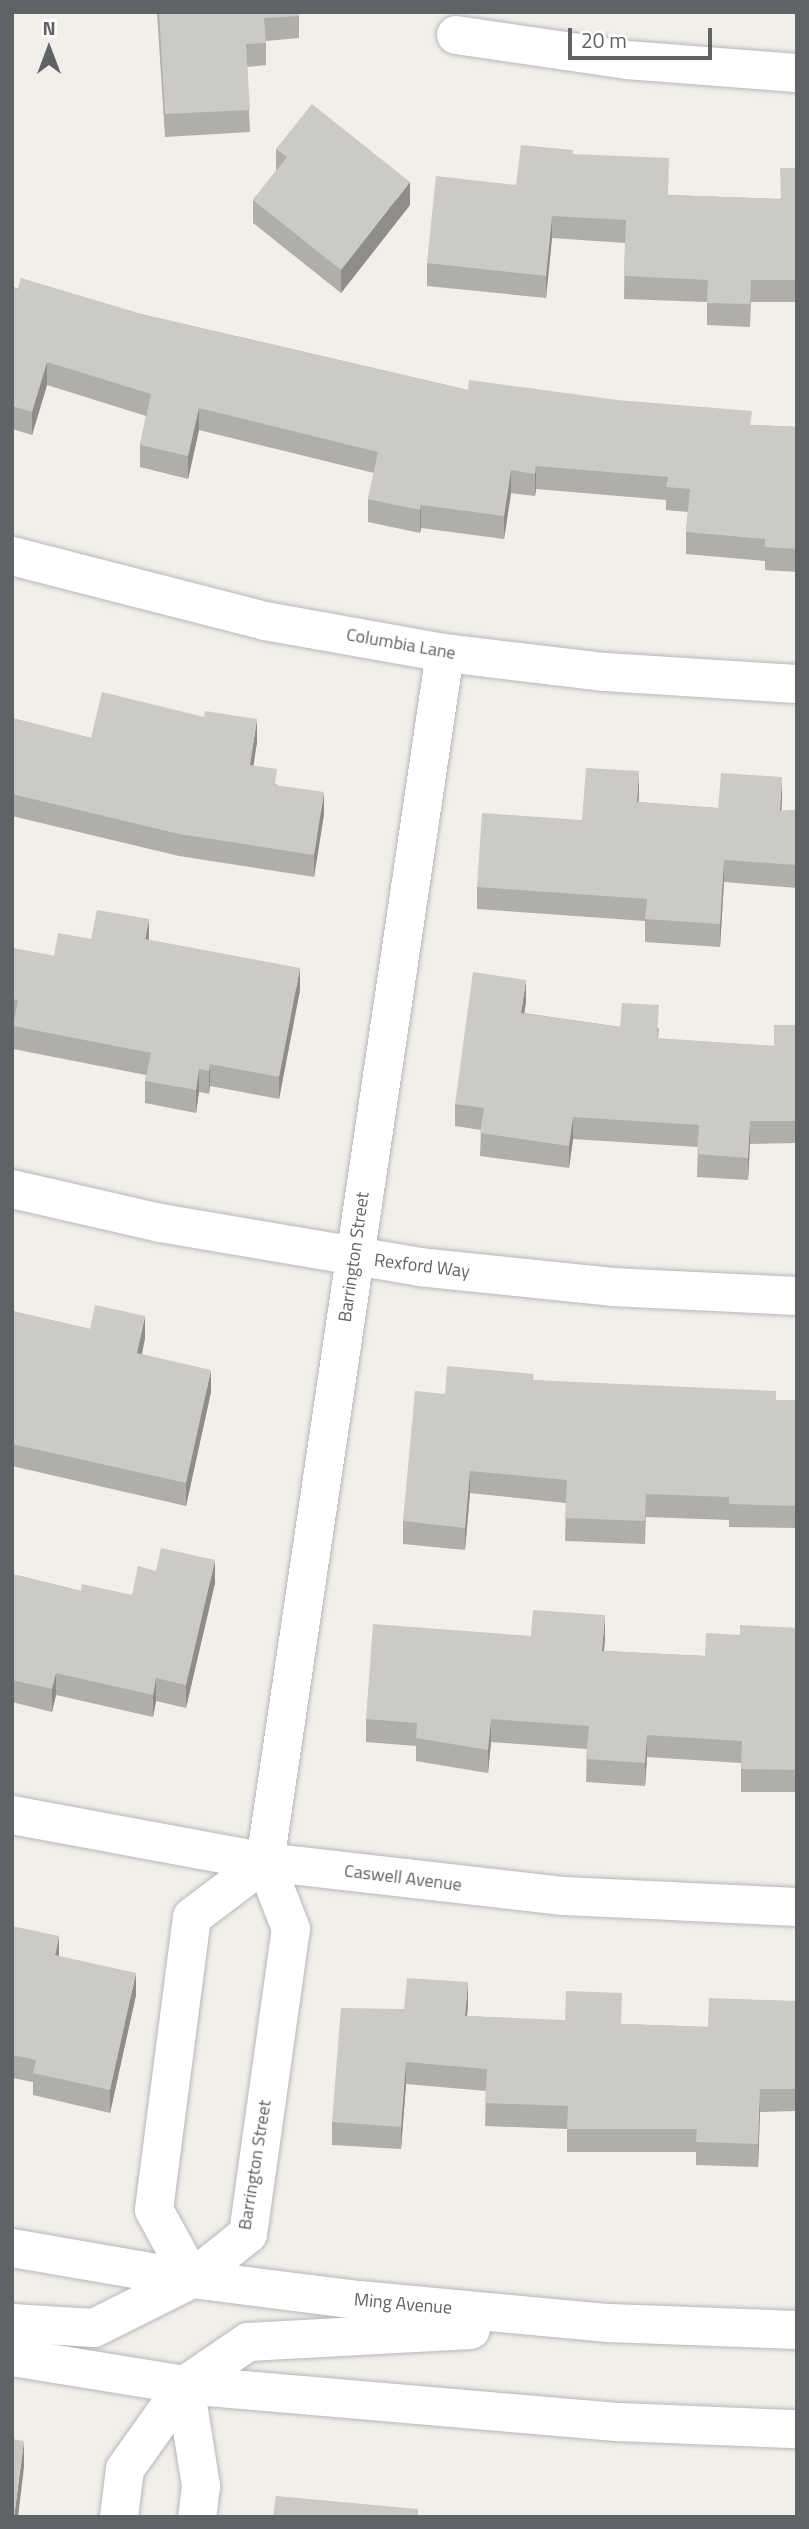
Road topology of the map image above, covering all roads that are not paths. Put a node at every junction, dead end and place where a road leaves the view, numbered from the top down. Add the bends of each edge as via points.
1 (456, 35) dead end
2 (797, 73) edge
3 (12, 556) edge
4 (445, 653) junction
5 (797, 684) edge
6 (12, 1189) edge
7 (354, 1257) junction
8 (797, 1296) edge
9 (12, 1815) edge
10 (265, 1862) junction
11 (797, 1907) edge
12 (12, 2248) edge
13 (192, 2279) junction
14 (12, 2323) edge
15 (609, 2323) junction
16 (797, 2330) edge
17 (12, 2357) edge
18 (185, 2385) junction
19 (797, 2429) edge
20 (119, 2517) edge
21 (197, 2517) edge

1 - 2 street via 627,60
3 - 4 street, Columbia Lane via 265,621
4 - 5 street, Columbia Lane via 605,673
4 - 7 street, Barrington Street
6 - 7 street, Rexford Way via 160,1223
7 - 8 street, Rexford Way via 611,1287
7 - 10 street, Barrington Street
9 - 10 street, Caswell Avenue
10 - 11 street, Caswell Avenue via 564,1896
10 - 13 street, Barrington Street via 290,1929 248,2234
10 - 13 street via 192,1917 154,2210
12 - 13 street, Ming Avenue
13 - 14 street, Barrington Street via 94,2328
13 - 15 street, Ming Avenue
15 - 16 street, Ming Avenue
15 - 18 street via 248,2342
17 - 18 street
18 - 19 street via 619,2422
18 - 20 street via 125,2469
18 - 21 street via 201,2486

